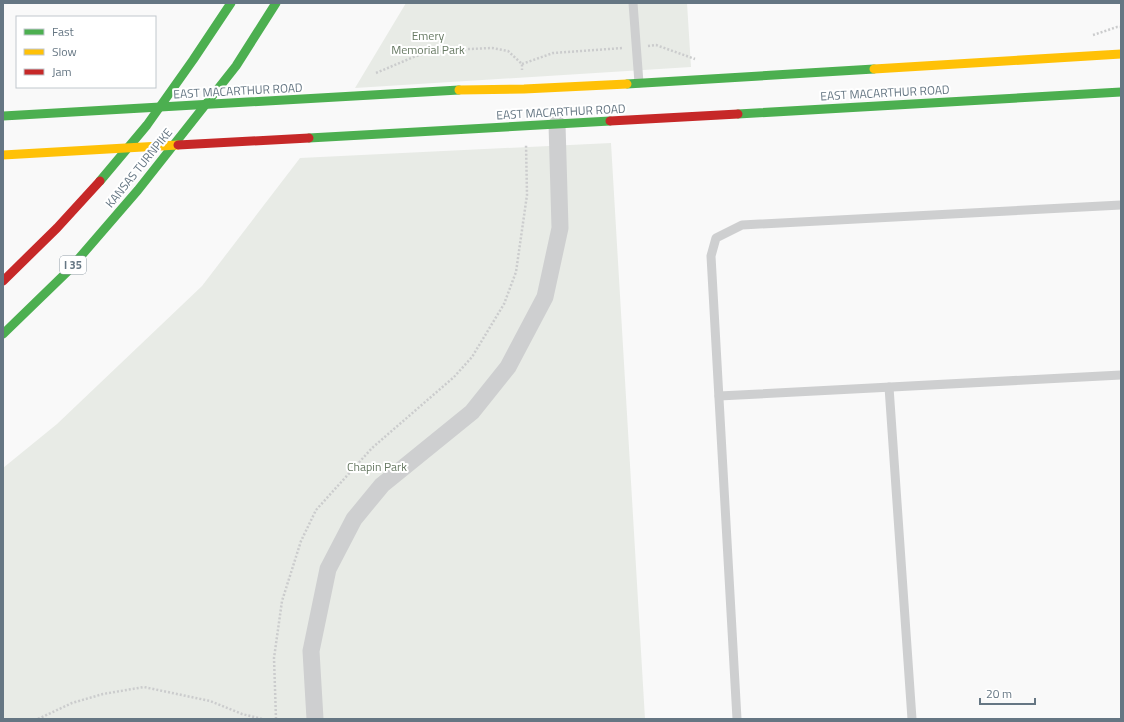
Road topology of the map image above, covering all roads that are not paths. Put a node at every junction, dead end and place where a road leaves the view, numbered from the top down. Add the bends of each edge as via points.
1 (231, 3) edge
2 (276, 3) edge
3 (633, 3) edge
4 (1121, 54) edge
5 (639, 82) junction
6 (1121, 92) edge
7 (3, 116) edge
8 (557, 124) junction
9 (3, 155) edge
10 (1121, 204) edge
11 (3, 281) edge
12 (3, 334) edge
13 (1121, 375) edge
14 (889, 387) junction
15 (719, 396) junction
16 (315, 719) edge
17 (737, 719) edge
18 (912, 719) edge

1 - 11 main road, KANSAS TURNPIKE via 147,125 57,228
2 - 12 main road, KANSAS TURNPIKE / I 35 via 236,66 138,190 68,271
3 - 5 lane
4 - 5 main road, EAST MACARTHUR ROAD
5 - 7 main road, EAST MACARTHUR ROAD
6 - 8 main road, EAST MACARTHUR ROAD
8 - 9 main road, EAST MACARTHUR ROAD
8 - 16 street via 560,228 545,297 508,367 472,412 382,485 354,519 328,569 311,651
10 - 15 lane via 742,225 716,238 711,256
13 - 14 lane
14 - 15 lane
14 - 18 lane
15 - 17 lane

